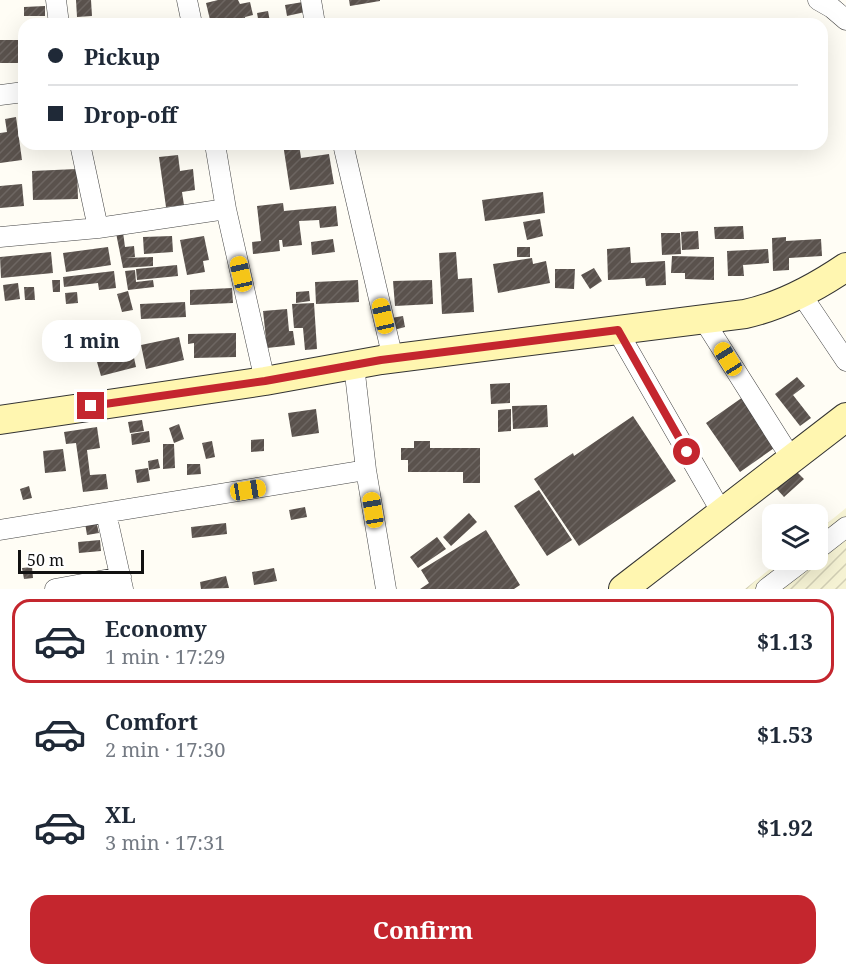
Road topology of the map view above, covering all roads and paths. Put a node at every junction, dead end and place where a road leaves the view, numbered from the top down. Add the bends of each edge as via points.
1 (56, 0) edge
2 (187, 0) edge
3 (311, 0) edge
4 (822, 1) edge
5 (58, 18) edge
6 (191, 18) edge
7 (311, 18) edge
8 (846, 20) edge
9 (18, 93) edge
10 (0, 95) edge
11 (81, 150) edge
12 (216, 150) edge
13 (344, 150) edge
14 (226, 209) junction
15 (98, 228) junction
16 (0, 237) edge
17 (846, 267) edge
18 (801, 294) junction
19 (703, 319) junction
20 (618, 330) junction
21 (393, 359) junction
22 (846, 360) edge
23 (354, 365) junction
24 (265, 381) junction
25 (846, 417) edge
26 (0, 420) edge
27 (791, 458) junction
28 (366, 470) junction
29 (106, 513) junction
30 (722, 513) junction
31 (846, 527) edge
32 (0, 530) edge
33 (828, 541) edge
34 (791, 570) edge
35 (122, 583) edge
36 (56, 589) edge
37 (386, 589) edge
38 (623, 589) edge
39 (766, 589) edge

1 - 5 street
2 - 6 street
3 - 7 street
4 - 8 street
9 - 10 street
11 - 15 street
12 - 14 street
13 - 21 street
14 - 15 street
14 - 24 street
15 - 16 street
17 - 18 main road
18 - 19 main road via 760,310
18 - 22 street
19 - 20 main road
19 - 27 street
20 - 21 main road
20 - 30 street
21 - 23 main road
23 - 24 main road
23 - 28 street
24 - 26 main road
25 - 27 main road
27 - 30 main road
28 - 29 street
28 - 37 street
29 - 32 street
29 - 35 street
30 - 38 main road
31 - 33 street
34 - 39 street
35 - 36 street

